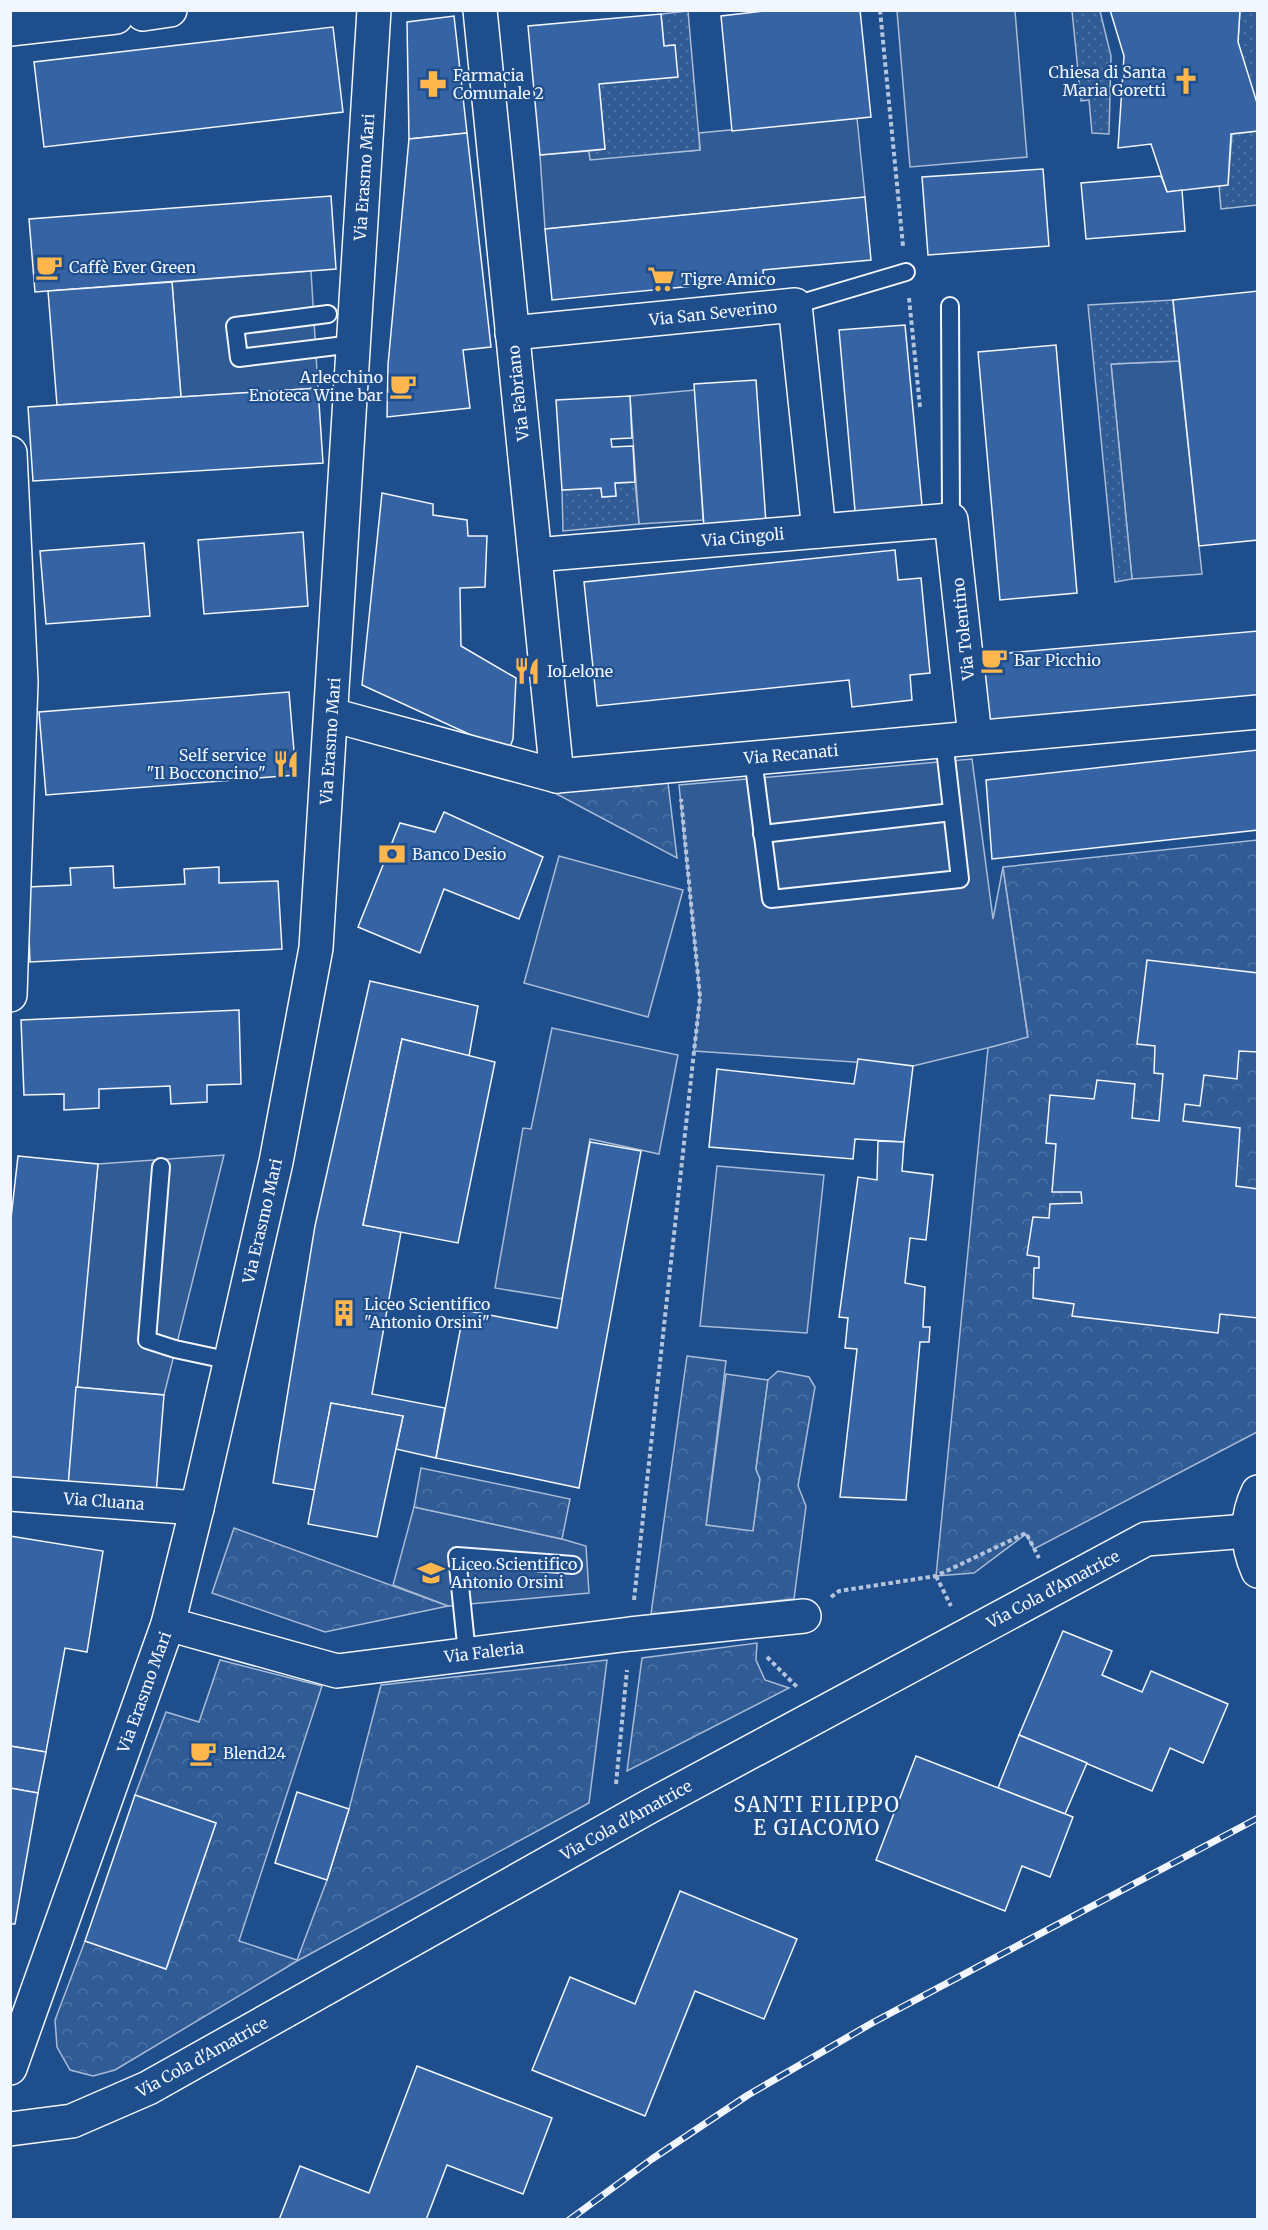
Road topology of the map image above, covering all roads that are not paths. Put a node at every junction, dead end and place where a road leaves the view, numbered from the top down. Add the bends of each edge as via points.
1 (374, 10) edge
2 (480, 10) edge
3 (143, 14) edge
4 (10, 29) edge
5 (906, 272) dead end
6 (795, 305) junction
7 (950, 306) dead end
8 (328, 314) dead end
9 (512, 333) junction
10 (353, 344) junction
11 (10, 453) edge
12 (951, 520) junction
13 (819, 531) junction
14 (535, 555) junction
15 (16, 682) edge
16 (1257, 712) edge
17 (332, 715) junction
18 (959, 738) junction
19 (753, 758) junction
20 (557, 776) junction
21 (952, 812) junction
22 (762, 834) junction
23 (10, 995) edge
24 (161, 1167) dead end
25 (231, 1361) junction
26 (1257, 1492) edge
27 (10, 1494) edge
28 (197, 1508) junction
29 (1247, 1531) junction
30 (573, 1564) dead end
31 (1257, 1571) edge
32 (804, 1616) road end
33 (168, 1624) junction
34 (467, 1654) junction
35 (10, 2068) edge
36 (10, 2129) edge

1 - 10 street, Via Erasmo Mari
2 - 9 street, Via Fabriano
3 - 4 street
5 - 6 lane
6 - 9 street, Via San Severino
6 - 13 street, Via San Severino
7 - 12 lane
8 - 10 lane via 235,326 239,358
9 - 14 street, Via Fabriano
10 - 17 street, Via Erasmo Mari
11 - 15 street
12 - 13 street, Via Cingoli
12 - 18 street, Via Tolentino
13 - 14 street, Via Cingoli
14 - 20 street, Via Fabriano
15 - 23 street
16 - 18 street, Via Recanati
17 - 20 street, Via Recanati
17 - 25 street, Via Erasmo Mari via 316,948 276,1162
18 - 19 street, Via Recanati
18 - 21 lane
19 - 20 street, Via Recanati
19 - 22 lane
21 - 22 lane
21 - 22 lane via 960,879 771,899
24 - 25 lane via 147,1340
25 - 28 street, Via Erasmo Mari
26 - 29 street
27 - 28 street, Via Cluana
28 - 33 street, Via Erasmo Mari
29 - 31 street
29 - 36 street, Via Cola d'Amatrice via 1146,1539 651,1806 148,2088 72,2121
30 - 34 lane via 457,1556
32 - 34 street, Via Faleria
33 - 34 street, Via Faleria via 337,1671
33 - 35 street, Via Erasmo Mari

